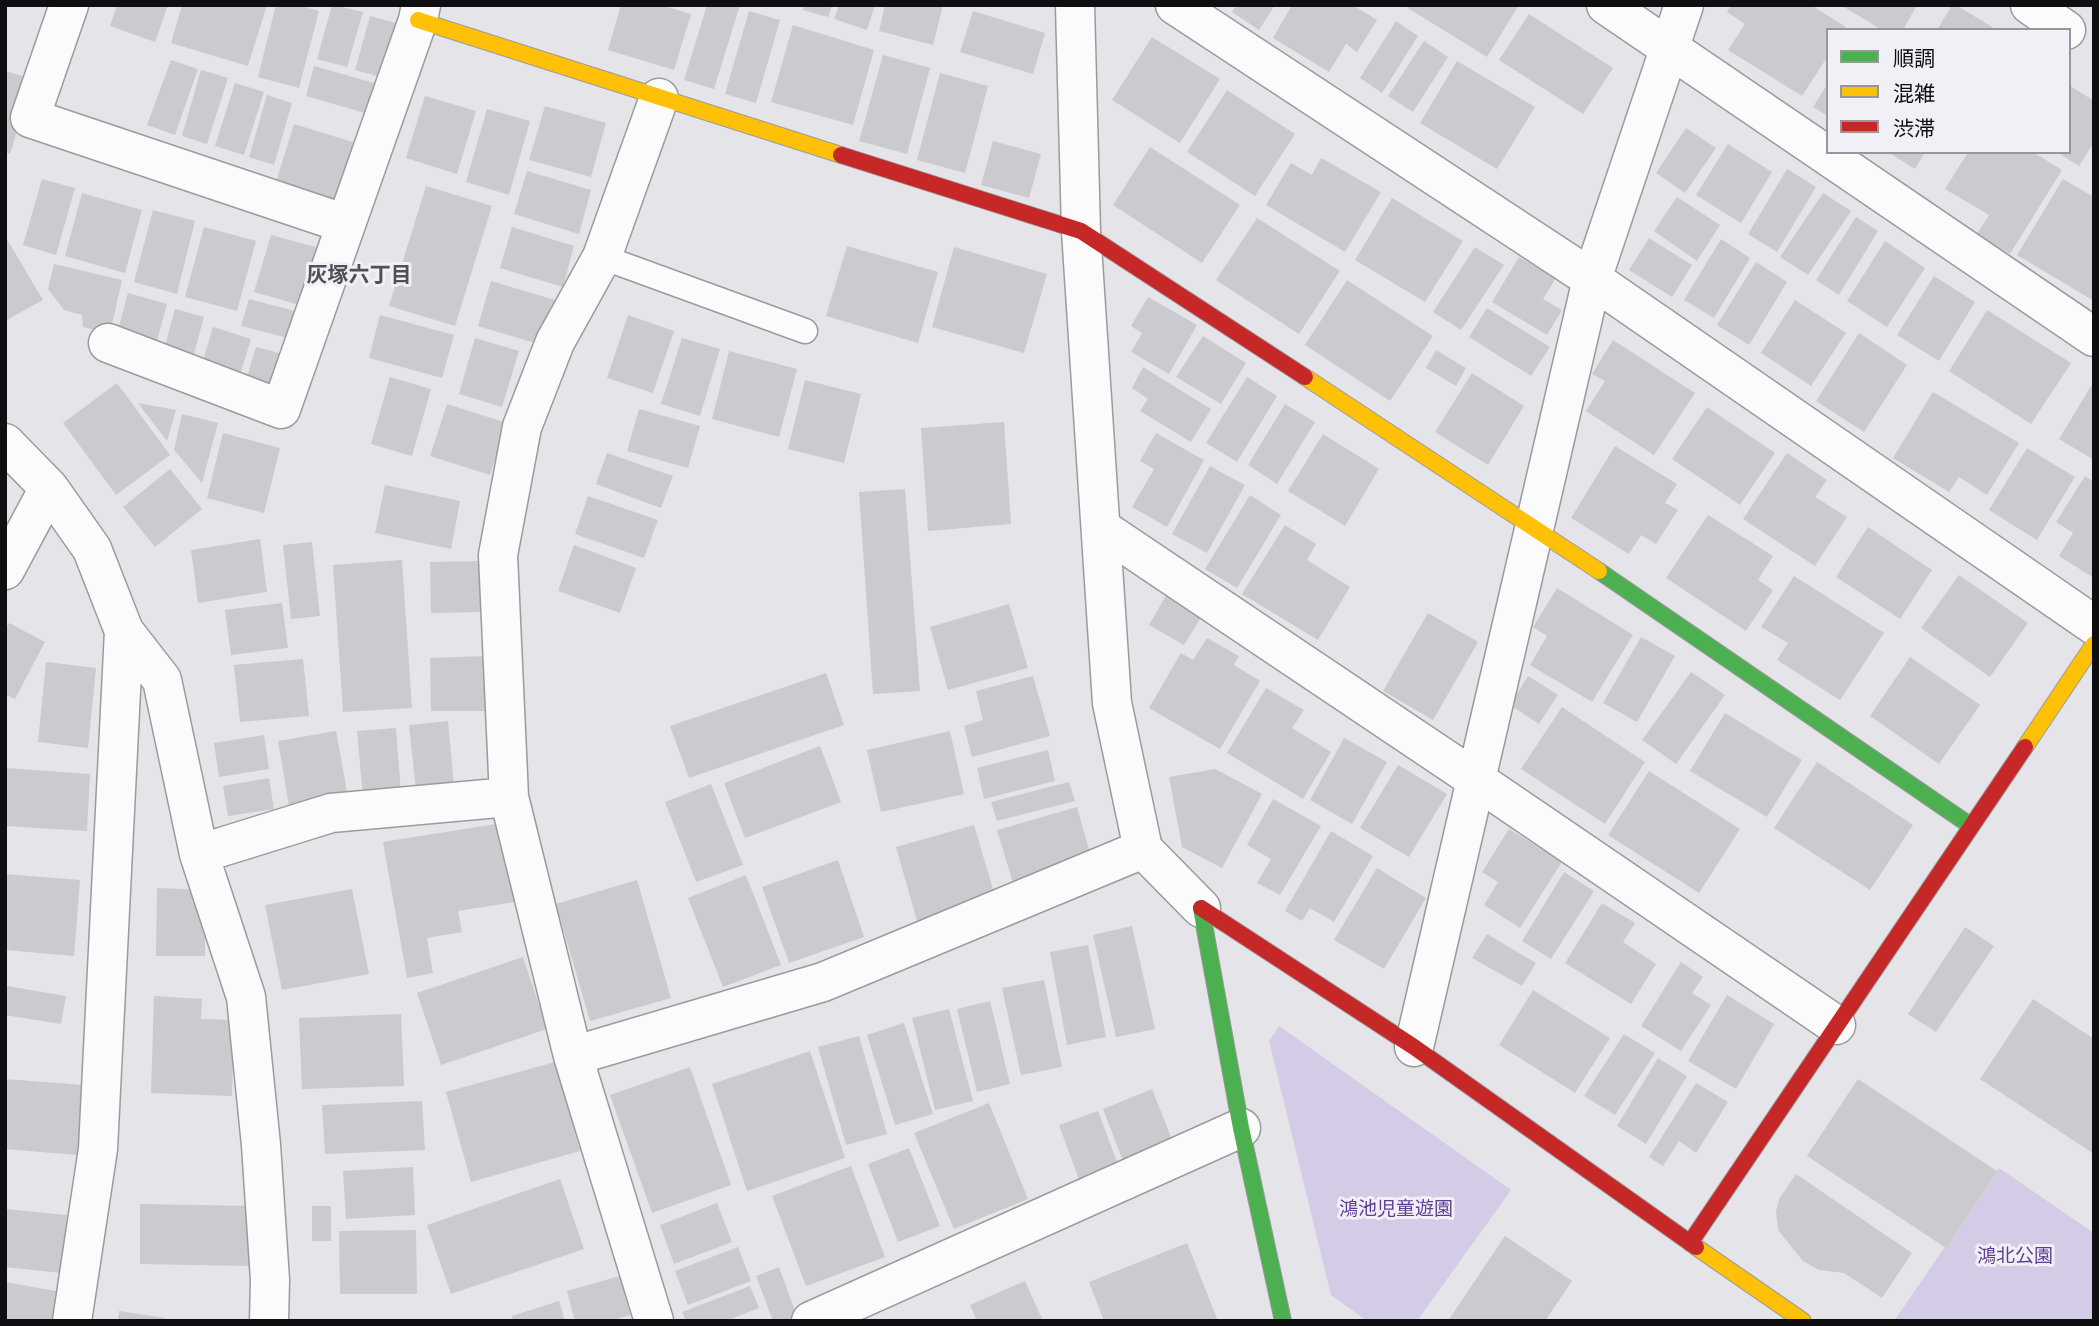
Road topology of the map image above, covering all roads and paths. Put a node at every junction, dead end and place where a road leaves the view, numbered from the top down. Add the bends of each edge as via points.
1 (69, 5) edge
2 (1075, 5) edge
3 (1175, 5) edge
4 (1606, 5) edge
5 (1684, 5) edge
6 (2030, 5) edge
7 (420, 13) edge
8 (2064, 28) edge
9 (2071, 33) edge
10 (1670, 47) junction
11 (2094, 48) edge
12 (659, 98) junction
13 (1826, 154) edge
14 (1826, 154) edge
15 (346, 224) junction
16 (1081, 231) junction
17 (602, 257) junction
18 (1592, 279) junction
19 (806, 331) dead end
20 (2094, 337) edge
21 (108, 343) dead end
22 (5, 443) edge
23 (49, 488) junction
24 (1533, 526) junction
25 (1101, 528) junction
26 (5, 570) edge
27 (2094, 625) edge
28 (124, 631) junction
29 (2094, 644) edge
30 (1475, 779) junction
31 (509, 797) junction
32 (1971, 826) junction
33 (1143, 849) junction
34 (199, 855) junction
35 (1201, 908) junction
36 (1836, 1025) junction
37 (1414, 1047) junction
38 (573, 1056) junction
39 (1241, 1128) junction
40 (1689, 1243) junction
41 (72, 1321) edge
42 (269, 1321) edge
43 (654, 1321) edge
44 (811, 1321) edge
45 (1283, 1321) edge
46 (1802, 1321) edge

1 - 15 street via 30,118
2 - 16 street
3 - 18 street
4 - 10 street
5 - 10 street
6 - 8 street
7 - 12 street
7 - 15 street
9 - 11 street
10 - 14 street
10 - 18 street
12 - 16 street
12 - 17 street
13 - 20 street
15 - 21 street via 281,409
16 - 24 street
16 - 25 street
17 - 19 lane
17 - 31 street via 555,342 522,427 498,555
18 - 24 street
18 - 27 street
22 - 23 street
23 - 26 street
23 - 28 street via 92,549
24 - 30 street
24 - 32 street
25 - 30 street
25 - 33 street via 1112,703
28 - 34 street via 162,680
28 - 41 street via 98,1149
29 - 32 street
30 - 36 street
30 - 37 street
31 - 34 street via 331,813
31 - 38 street
32 - 36 street
33 - 35 street
33 - 38 street via 823,982
34 - 42 street via 246,997 261,1145
35 - 37 street
35 - 39 street
36 - 40 street
37 - 40 street
38 - 43 street
39 - 44 street
39 - 45 street
40 - 46 street

